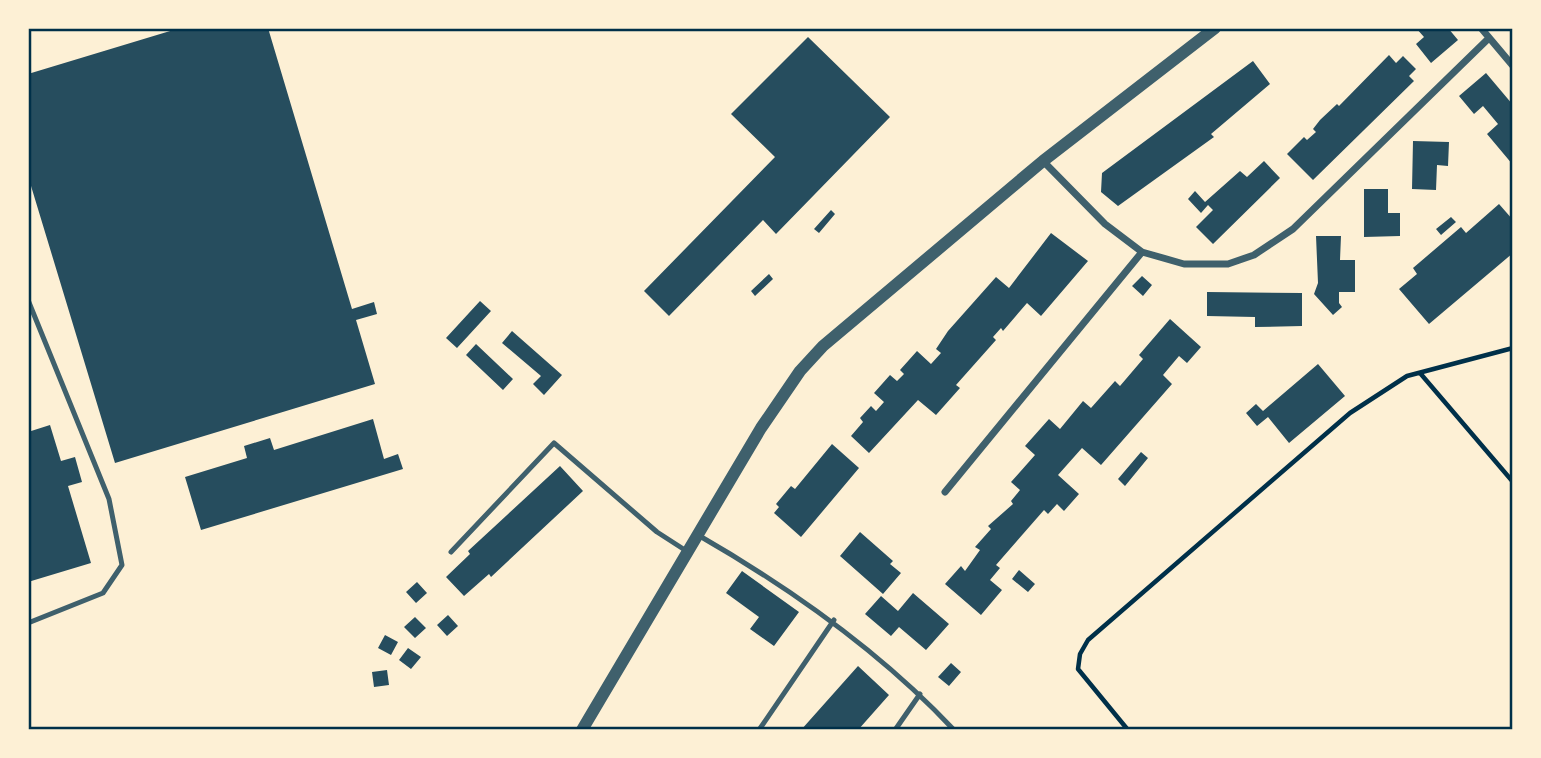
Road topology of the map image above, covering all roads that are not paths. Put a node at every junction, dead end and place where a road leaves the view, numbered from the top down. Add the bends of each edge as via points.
1 (1214, 28) edge
2 (1481, 28) edge
3 (1489, 38) junction
4 (1513, 65) edge
5 (1043, 161) junction
6 (1142, 253) junction
7 (28, 300) edge
8 (944, 492) dead end
9 (698, 535) junction
10 (451, 552) dead end
11 (688, 552) junction
12 (834, 620) junction
13 (28, 623) edge
14 (920, 694) junction
15 (582, 730) edge
16 (759, 730) edge
17 (895, 730) edge
18 (954, 730) edge

1 - 5 street
2 - 3 street
3 - 4 street
3 - 6 street via 1293,229 1254,255 1208,265
5 - 6 street via 1105,224
5 - 9 street via 823,346 781,397
6 - 8 street
7 - 13 lane via 109,499 122,565 103,593
9 - 11 street
9 - 12 lane
10 - 11 lane via 554,443 657,532
11 - 15 street
12 - 14 lane
12 - 16 lane
14 - 17 lane
14 - 18 lane

